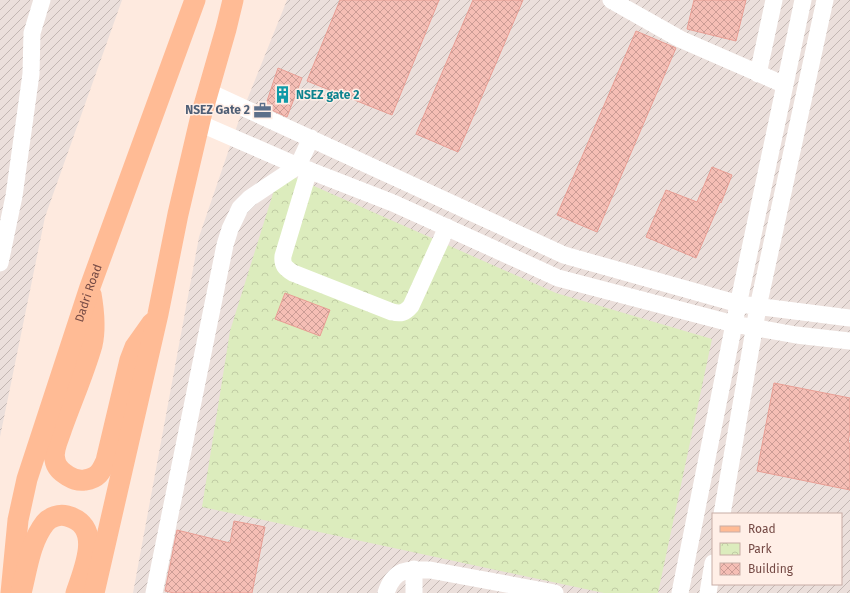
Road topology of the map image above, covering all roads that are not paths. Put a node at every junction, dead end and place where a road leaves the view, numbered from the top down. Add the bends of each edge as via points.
1 (42, 0) edge
2 (195, 0) edge
3 (232, 0) edge
4 (611, 0) edge
5 (774, 0) edge
6 (803, 0) edge
7 (825, 0) edge
8 (758, 74) junction
9 (785, 85) junction
10 (207, 91) junction
11 (199, 123) junction
12 (311, 138) junction
13 (304, 168) junction
14 (477, 215) junction
15 (447, 227) junction
16 (466, 236) junction
17 (0, 263) edge
18 (90, 288) junction
19 (739, 304) junction
20 (758, 307) junction
21 (158, 314) junction
22 (850, 318) edge
23 (734, 324) junction
24 (755, 328) junction
25 (850, 341) edge
26 (722, 513) edge
27 (414, 569) junction
28 (712, 569) edge
29 (11, 593) edge
30 (21, 593) edge
31 (76, 593) edge
32 (94, 593) edge
33 (154, 593) edge
34 (386, 593) edge
35 (414, 593) edge
36 (555, 593) edge
37 (680, 593) edge
38 (708, 593) edge

1 - 17 lane via 32,33 31,74 15,188
2 - 18 main road, Dadri Road
3 - 10 main road
4 - 8 lane via 680,39
5 - 8 lane
6 - 9 lane
7 - 20 lane
8 - 9 lane
9 - 19 lane
10 - 11 main road
10 - 12 lane
11 - 13 lane
11 - 21 main road
12 - 13 lane
12 - 14 lane
13 - 15 lane
13 - 15 lane via 282,263 293,273 400,314 411,306
13 - 33 lane via 250,198 240,208 230,229
14 - 16 lane
14 - 19 lane via 564,255
15 - 16 lane
16 - 23 lane via 558,278
18 - 21 main road via 94,313 92,343 56,446 54,459 57,466 70,477 82,481 93,479 101,473 130,360 135,347
18 - 29 main road, Dadri Road via 27,479 18,520
19 - 20 lane
19 - 23 lane
20 - 22 lane
20 - 24 lane
21 - 32 main road
23 - 24 lane
23 - 37 lane
24 - 25 lane
24 - 26 lane
27 - 34 lane via 404,570 394,578
27 - 35 lane
27 - 36 lane
28 - 38 lane
30 - 31 main road via 37,537 50,518 62,516 77,520 85,528 89,538 89,552

